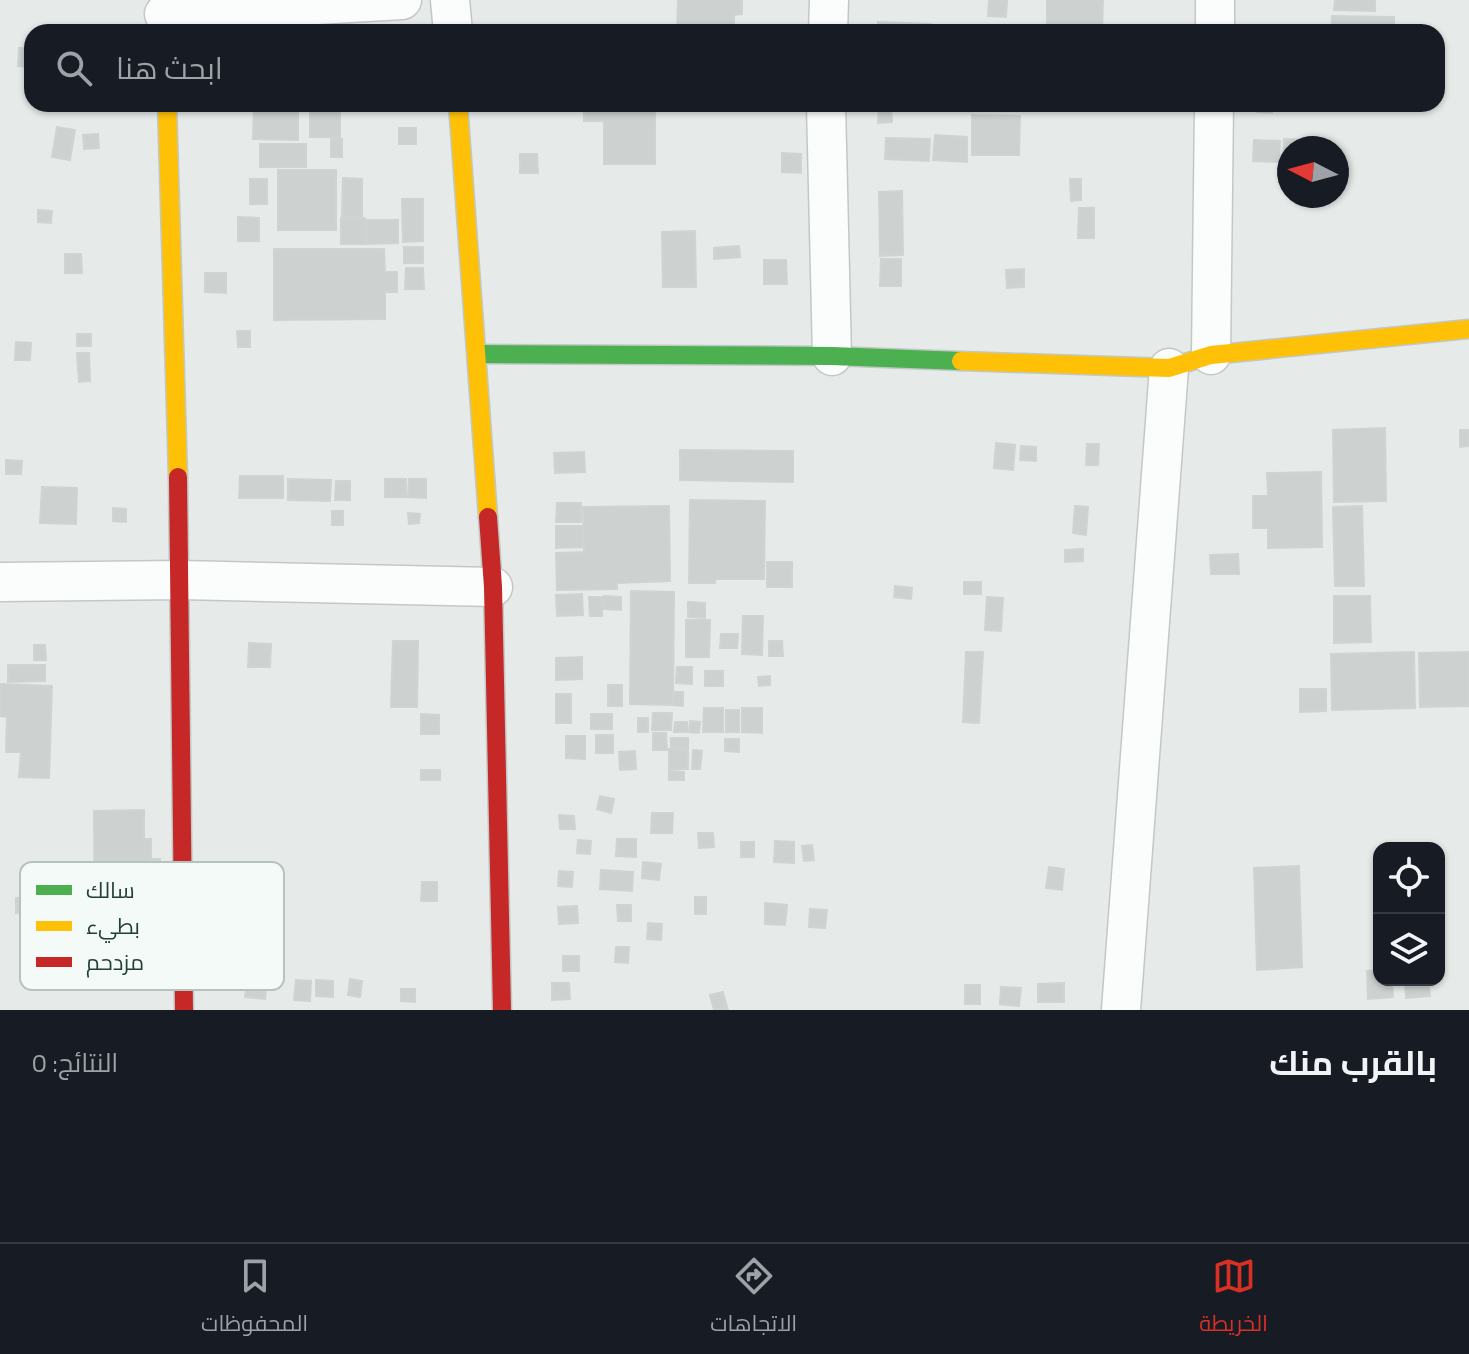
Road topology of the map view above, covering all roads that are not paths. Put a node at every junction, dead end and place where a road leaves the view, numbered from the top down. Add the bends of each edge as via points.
1 (402, 0) edge
2 (450, 0) edge
3 (829, 0) edge
4 (1215, 0) edge
5 (161, 15) edge
6 (452, 24) edge
7 (828, 24) edge
8 (1215, 24) edge
9 (167, 112) edge
10 (459, 112) edge
11 (826, 112) edge
12 (1214, 112) edge
13 (1469, 329) edge
14 (478, 354) junction
15 (1211, 355) junction
16 (832, 356) junction
17 (1169, 368) junction
18 (181, 580) junction
19 (0, 582) edge
20 (493, 587) junction
21 (185, 862) edge
22 (184, 990) edge
23 (184, 1010) edge
24 (502, 1010) edge
25 (1121, 1010) edge

1 - 5 street
2 - 6 street
3 - 7 street
4 - 8 street
9 - 18 street
10 - 14 street
11 - 16 street
12 - 15 street
13 - 15 street
14 - 16 street
14 - 20 street
15 - 17 street
16 - 17 street
17 - 25 street
18 - 19 street
18 - 20 street
18 - 21 street
20 - 24 street
22 - 23 street

